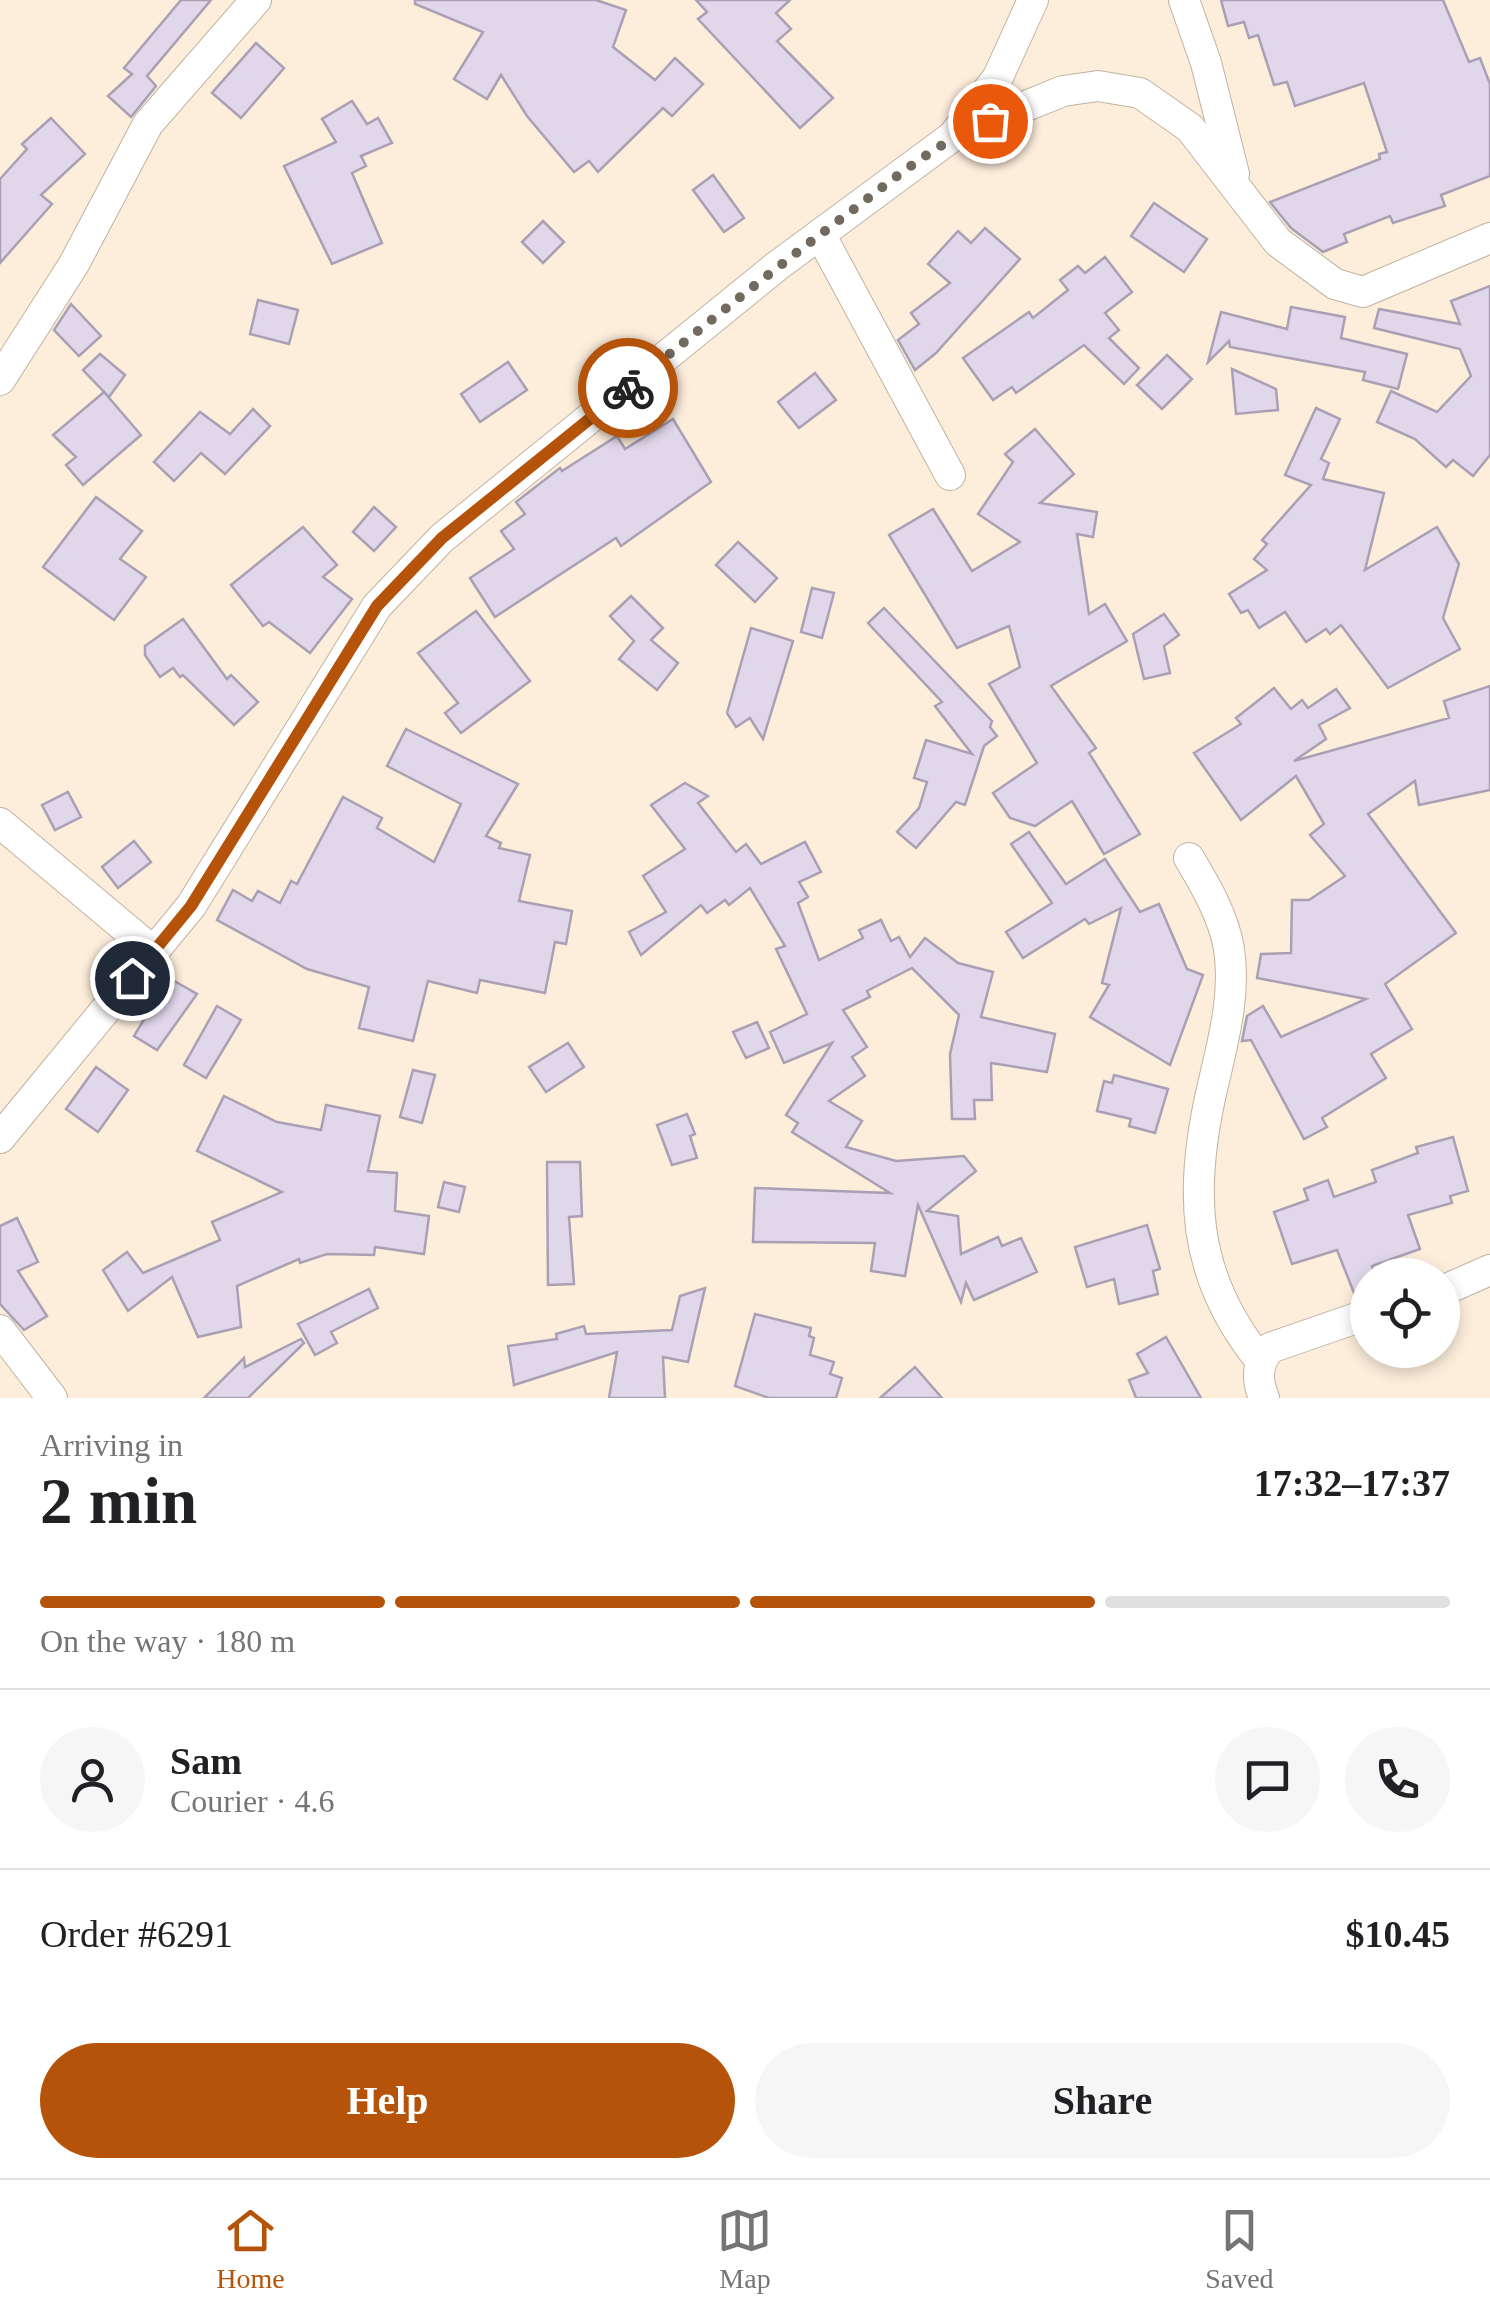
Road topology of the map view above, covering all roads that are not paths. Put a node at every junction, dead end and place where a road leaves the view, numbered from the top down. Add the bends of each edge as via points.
1 (256, 0) edge
2 (1033, 0) edge
3 (1184, 0) edge
4 (953, 136) junction
5 (1237, 186) junction
6 (820, 234) junction
7 (1490, 238) edge
8 (0, 380) edge
9 (950, 475) dead end
10 (0, 823) edge
11 (1189, 858) dead end
12 (154, 952) junction
13 (0, 1138) edge
14 (1490, 1270) edge
15 (1460, 1283) edge
16 (1350, 1319) edge
17 (0, 1330) edge
18 (1260, 1360) junction
19 (52, 1398) edge
20 (1264, 1398) edge

1 - 8 street via 148,124 74,264
2 - 4 street via 998,77
3 - 5 street
4 - 5 street via 1063,92 1098,86 1140,93 1190,128
4 - 6 street
5 - 7 street via 1278,242 1335,284 1363,292
6 - 9 street
6 - 12 street via 442,538 377,606 191,906
10 - 12 street
11 - 18 street via 1229,948 1230,1000 1200,1162 1203,1252 1233,1326
12 - 13 street
14 - 15 street
16 - 18 street via 1282,1340
17 - 19 street
18 - 20 street

